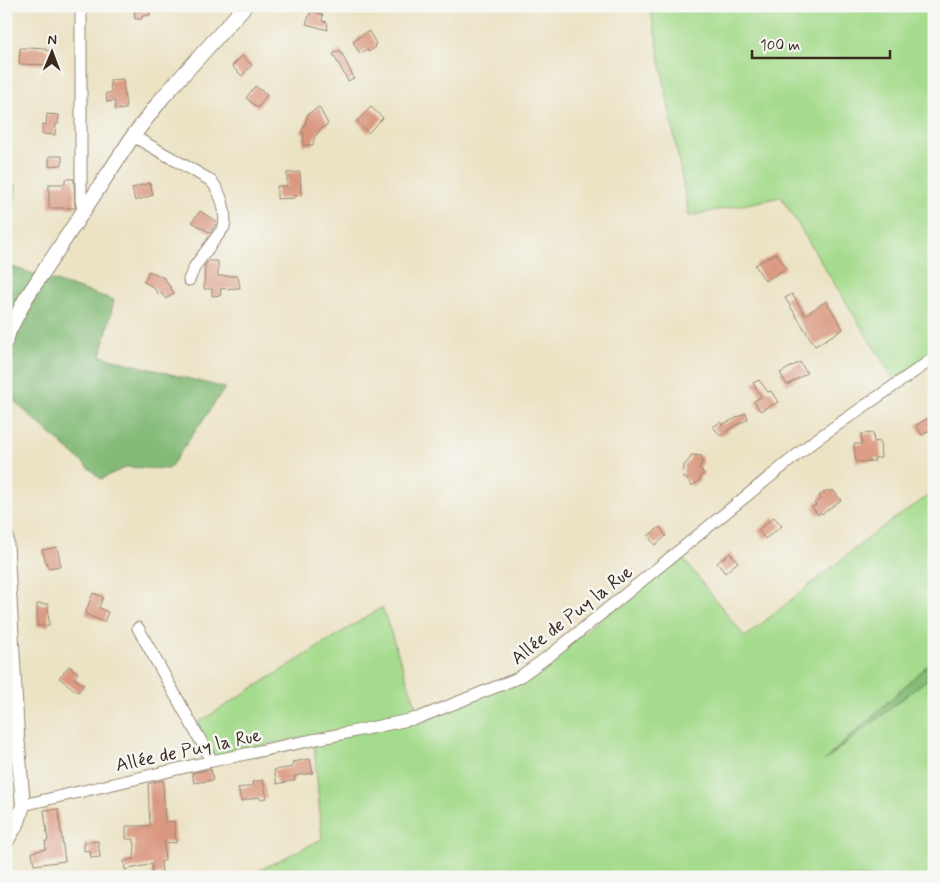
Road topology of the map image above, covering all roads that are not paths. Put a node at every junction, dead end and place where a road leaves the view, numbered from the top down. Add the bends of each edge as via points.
1 (81, 6) edge
2 (245, 6) edge
3 (133, 136) junction
4 (86, 209) junction
5 (189, 280) dead end
6 (6, 341) edge
7 (934, 358) edge
8 (6, 536) edge
9 (138, 628) dead end
10 (212, 761) junction
11 (23, 805) junction
12 (6, 842) edge

1 - 4 street via 81,200
2 - 3 main road via 163,97
3 - 4 main road
3 - 5 street via 210,180 220,194 224,227 200,258
4 - 6 main road via 26,298
7 - 10 street, Allée de Puy la Rue via 814,441 518,678 418,718
8 - 11 main road
9 - 10 street
10 - 11 street, Allée de Puy la Rue
11 - 12 main road via 18,822

